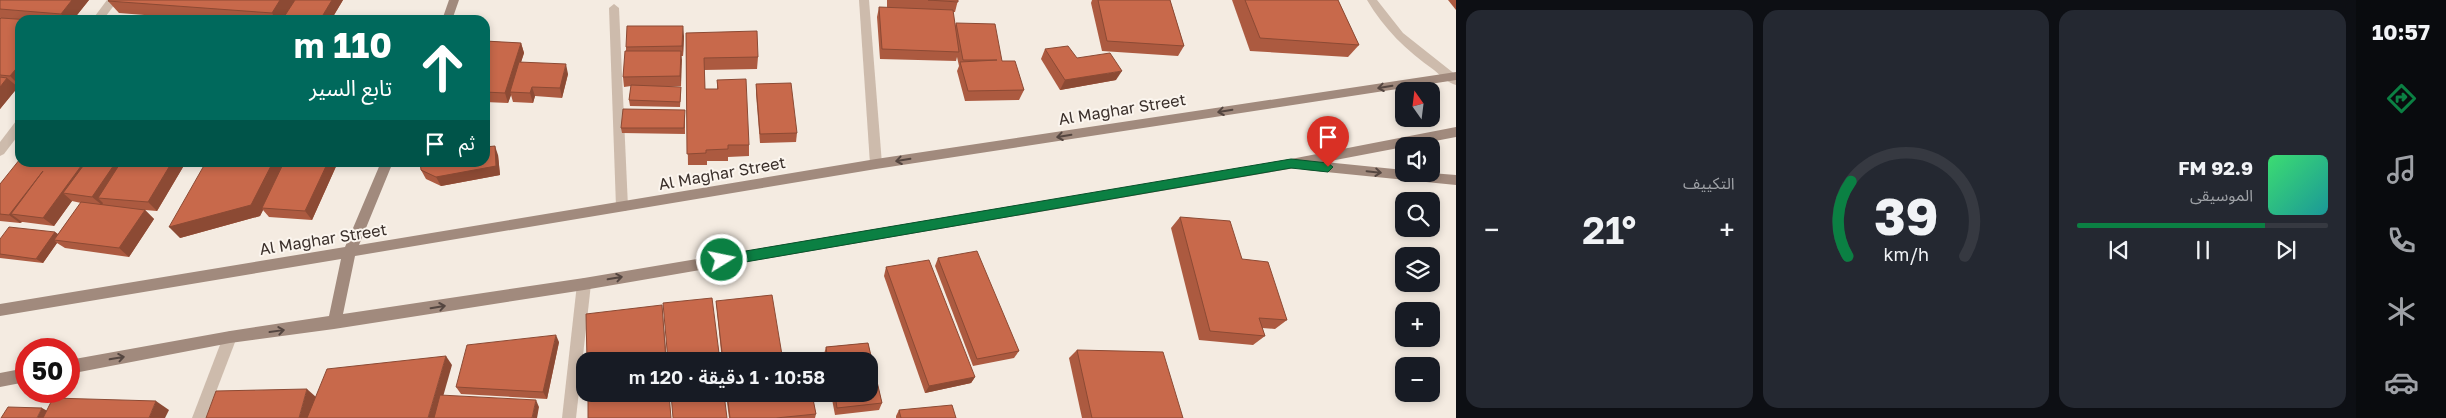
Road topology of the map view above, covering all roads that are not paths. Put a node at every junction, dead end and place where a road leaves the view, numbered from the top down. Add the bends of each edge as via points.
1 (113, 0) edge
2 (454, 0) edge
3 (864, 0) edge
4 (1372, 0) edge
5 (614, 8) dead end
6 (101, 15) edge
7 (449, 15) edge
8 (1454, 78) edge
9 (1456, 89) edge
10 (15, 131) edge
11 (1456, 132) edge
12 (0, 151) edge
13 (876, 164) junction
14 (1291, 164) junction
15 (385, 167) edge
16 (1456, 180) edge
17 (622, 208) junction
18 (349, 253) junction
19 (584, 284) junction
20 (0, 310) edge
21 (334, 323) junction
22 (230, 337) junction
23 (80, 365) edge
24 (15, 377) edge
25 (0, 380) edge
26 (199, 418) edge
27 (569, 418) edge

1 - 6 street
2 - 7 main road
3 - 13 street
4 - 8 street via 1405,44
5 - 17 street
8 - 9 street
8 -> 13 main road, Al Maghar Street
10 - 12 street
11 - 14 main road
13 - 17 main road, Al Maghar Street
14 -> 16 main road
19 -> 14 main road
15 - 18 main road
17 - 18 main road, Al Maghar Street
18 - 20 main road, Al Maghar Street
18 - 21 main road
21 -> 19 main road
19 - 27 street
22 -> 21 main road
23 -> 22 main road
22 - 26 street
24 - 25 main road

